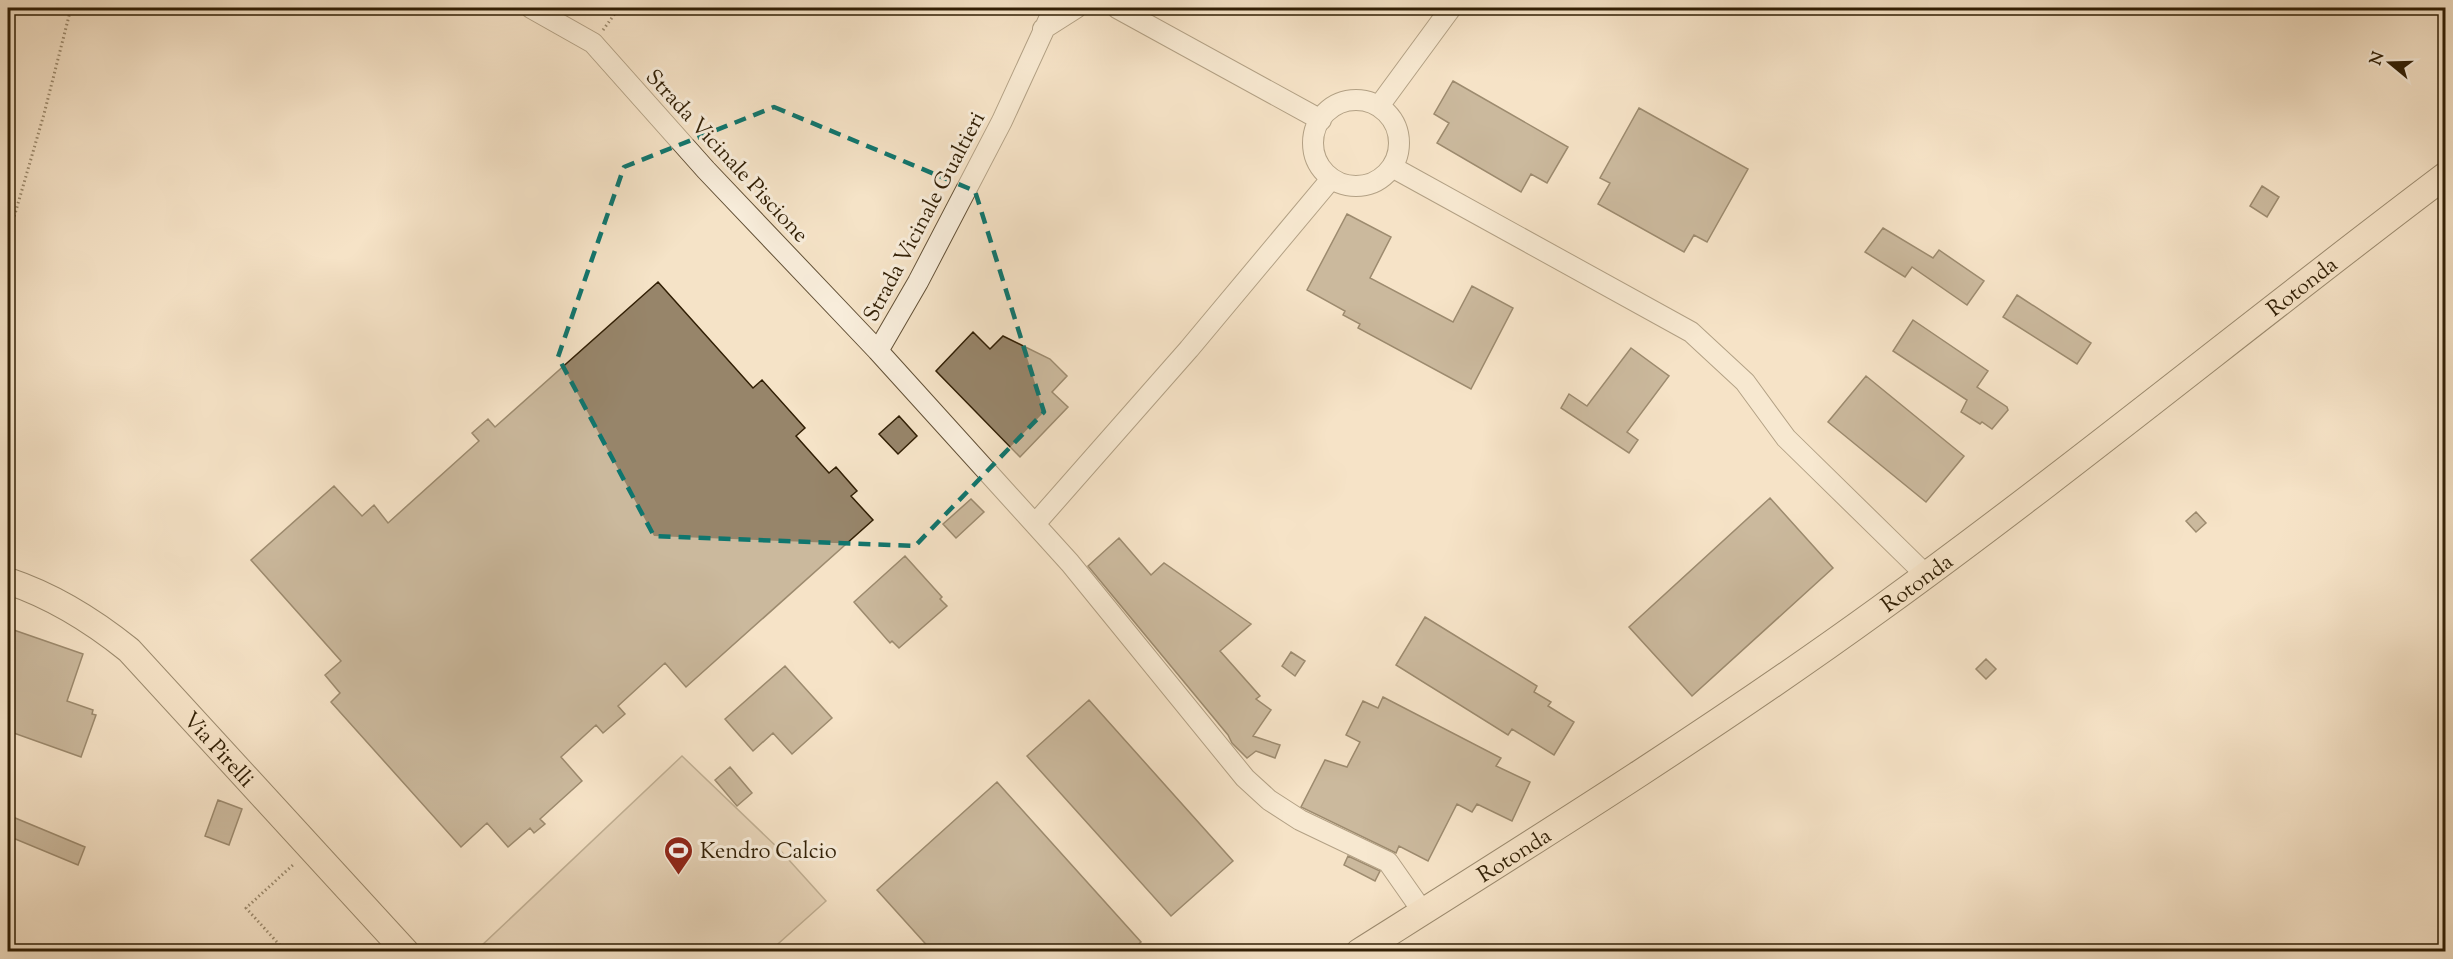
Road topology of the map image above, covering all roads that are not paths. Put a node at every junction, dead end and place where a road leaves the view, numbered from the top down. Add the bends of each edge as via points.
1 (531, 8) edge
2 (1054, 8) edge
3 (1076, 8) edge
4 (1117, 8) edge
5 (1451, 8) edge
6 (1043, 30) junction
7 (1380, 106) junction
8 (1320, 120) junction
9 (1392, 167) junction
10 (2445, 176) edge
11 (1331, 179) junction
12 (878, 351) junction
13 (1035, 524) junction
14 (1926, 575) junction
15 (8, 581) edge
16 (1423, 912) junction
17 (406, 951) edge
18 (1359, 951) edge

1 - 12 street, Strada Vicinale Piscione via 593,44
2 - 6 street, Strada Vicinale Gualtieri
3 - 6 street
4 - 8 street
5 - 7 street
6 - 12 street, Strada Vicinale Gualtieri via 1002,121
7 - 8 street via 1366,100 1351,100 1337,104
7 - 9 street via 1397,127 1400,141
8 - 11 street via 1313,140 1314,154
9 - 11 street via 1383,178 1357,187
9 - 14 street via 1691,332 1745,382 1786,438
10 - 14 main road, Rotonda
11 - 13 street
12 - 13 street, Strada Vicinale Gualtieri
13 - 16 street, Strada Vicinale Gualtieri via 1245,778 1269,801 1300,820 1388,862
14 - 16 main road, Rotonda via 1689,740
15 - 17 main road, Via Pirelli via 98,624 129,650
16 - 18 main road, Rotonda

